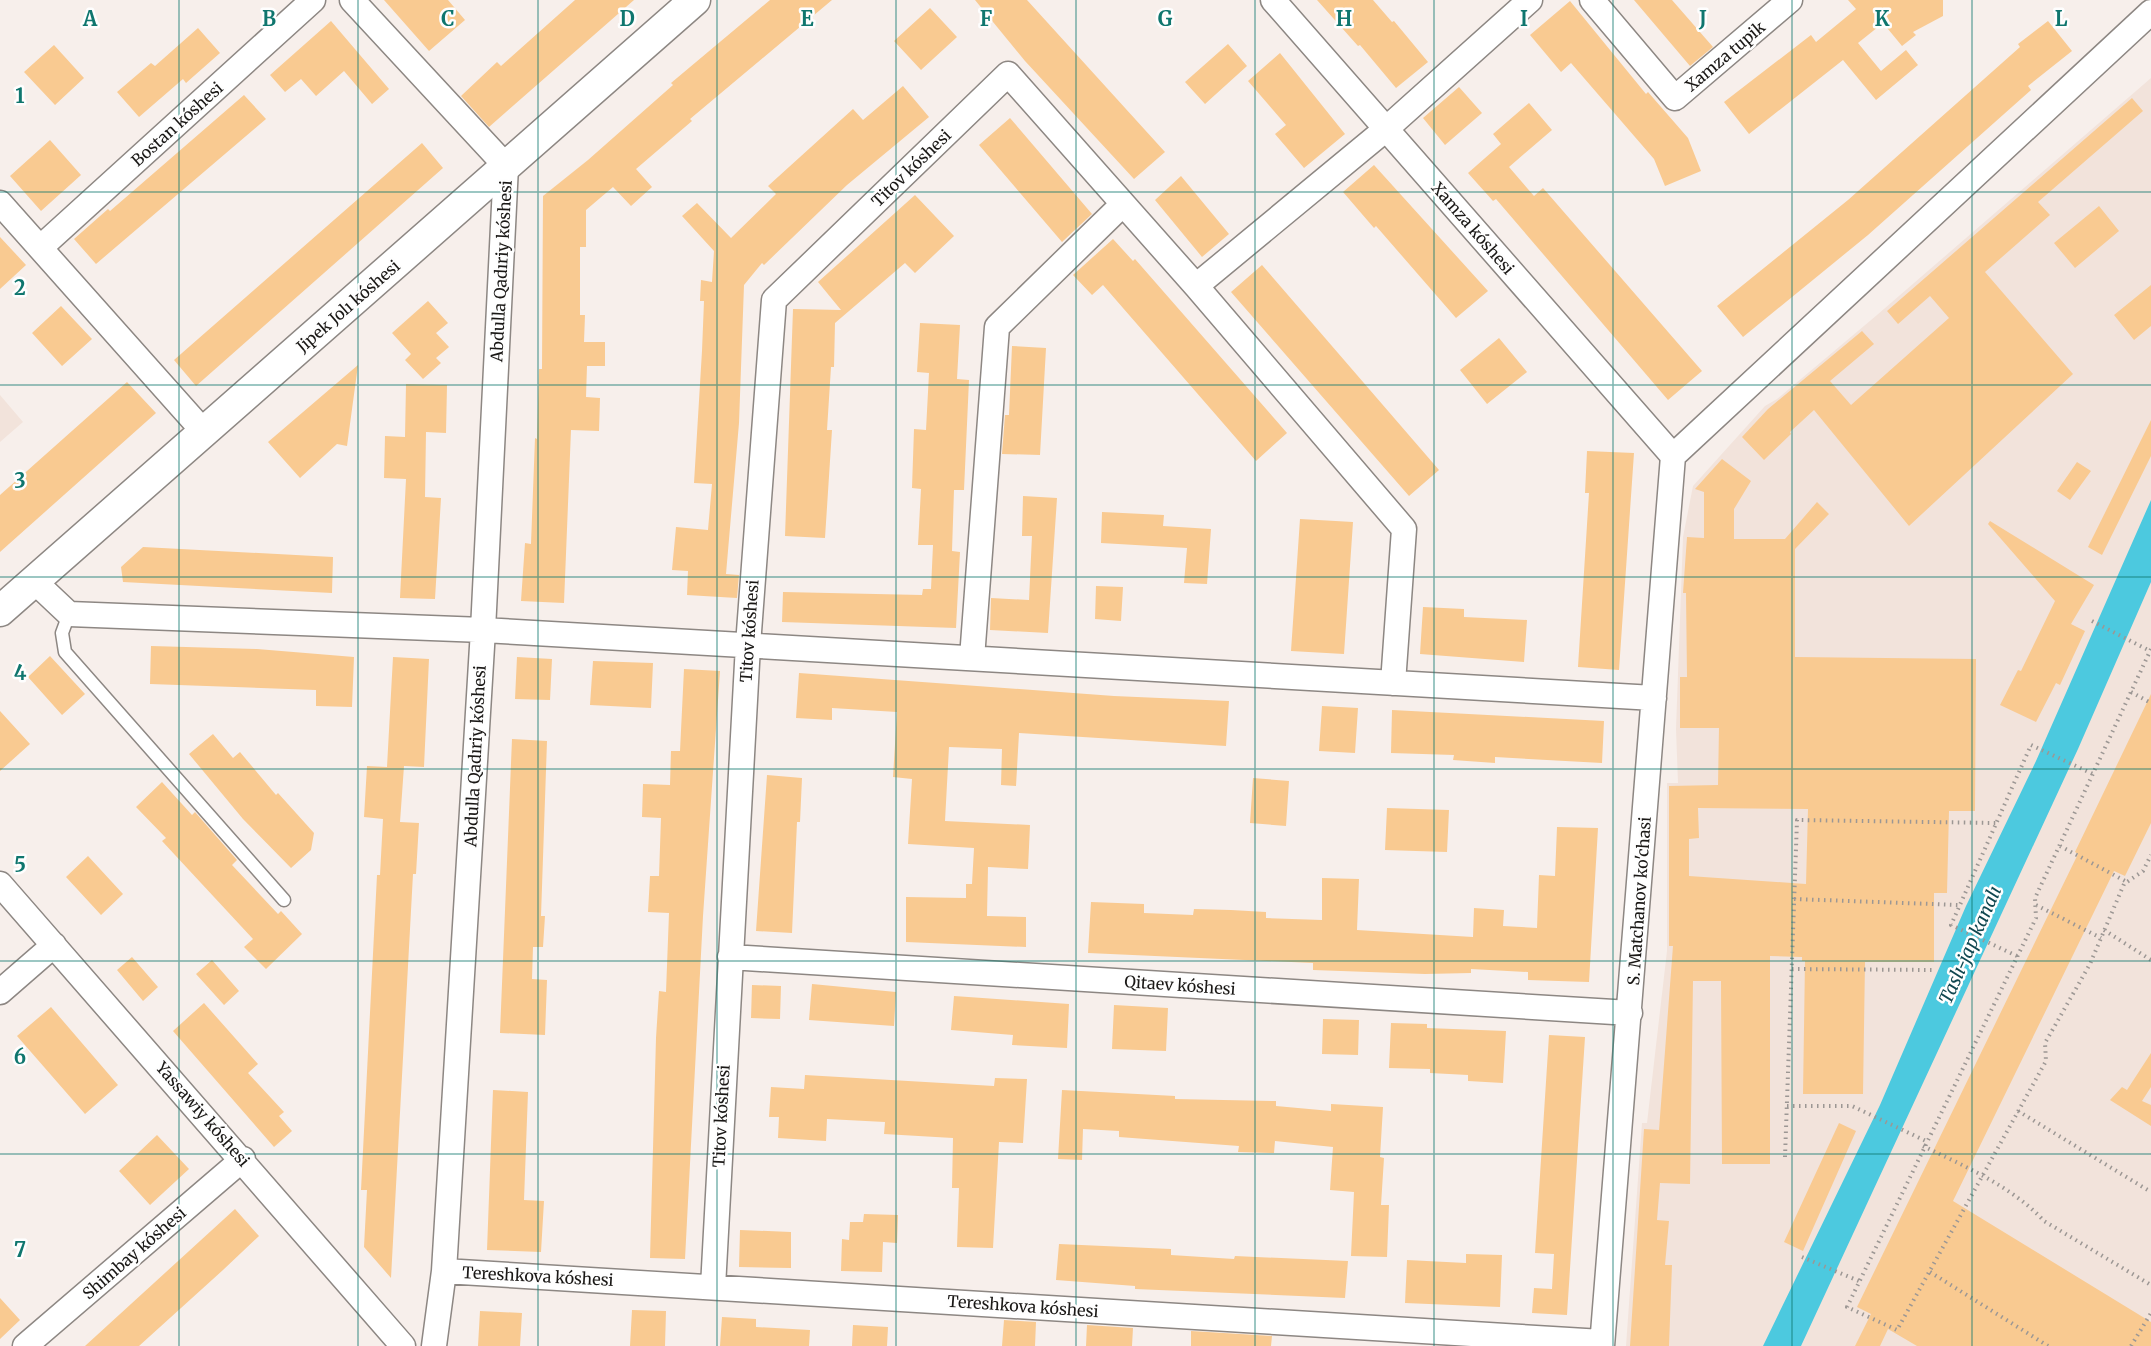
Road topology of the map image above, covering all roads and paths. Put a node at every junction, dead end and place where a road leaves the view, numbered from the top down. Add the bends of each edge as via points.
1 (313, 0) edge
2 (352, 0) edge
3 (695, 0) edge
4 (1273, 0) edge
5 (1530, 0) edge
6 (1592, 0) edge
7 (1790, 0) edge
8 (2151, 12) edge
9 (1386, 129) junction
10 (506, 166) junction
11 (0, 203) edge
12 (1123, 204) junction
13 (40, 248) junction
14 (1196, 286) junction
15 (204, 432) junction
16 (1673, 456) junction
17 (34, 581) junction
18 (0, 611) edge
19 (69, 614) junction
20 (2092, 621) dead end
21 (483, 630) junction
22 (748, 645) junction
23 (2150, 650) edge
24 (972, 658) junction
25 (1393, 683) junction
26 (2131, 692) junction
27 (1654, 698) junction
28 (2151, 703) edge
29 (2093, 774) junction
30 (1996, 823) junction
31 (2060, 846) junction
32 (2151, 855) edge
33 (2127, 882) junction
34 (0, 884) edge
35 (1794, 899) junction
36 (284, 900) dead end
37 (1959, 905) junction
38 (2036, 905) junction
39 (2104, 930) junction
40 (2101, 938) junction
41 (54, 945) junction
42 (730, 957) junction
43 (2017, 957) junction
44 (2151, 960) edge
45 (1792, 969) junction
46 (1932, 970) dead end
47 (0, 992) edge
48 (1630, 1013) junction
49 (1787, 1106) junction
50 (2018, 1111) junction
51 (1925, 1144) junction
52 (1785, 1157) dead end
53 (243, 1159) junction
54 (1981, 1175) junction
55 (2151, 1192) edge
56 (1802, 1257) dead end
57 (444, 1271) junction
58 (1930, 1272) junction
59 (1859, 1281) junction
60 (2151, 1285) edge
61 (713, 1287) junction
62 (2151, 1313) edge
63 (1602, 1344) edge
64 (26, 1346) edge
65 (403, 1346) edge
66 (434, 1346) edge
67 (2048, 1346) edge
68 (2131, 1346) edge

1 - 13 street, Bostan kóshesi
2 - 10 street
3 - 10 street, Jipek Jolı kóshesi
4 - 9 street, Xamza kóshesi
5 - 9 street
6 - 7 street, Xamza tupik via 1675,98
8 - 16 street
9 - 14 street
9 - 16 street, Xamza kóshesi
10 - 15 street, Jipek Jolı kóshesi
10 - 21 street, Abdulla Qadıriy kóshesi
11 - 13 street
12 - 14 street
12 - 22 street, Titov kóshesi via 1008,74 774,300
12 - 24 street via 997,327
13 - 15 street
14 - 25 street via 1404,529
15 - 17 street, Jipek Jolı kóshesi
16 - 27 street, S. Matchanov ko'chasi
17 - 18 street, Jipek Jolı kóshesi
17 - 19 street
19 - 21 street
19 - 36 lane via 62,633 65,652
20 - 23 path
21 - 22 street
21 - 57 street, Abdulla Qadıriy kóshesi
22 - 24 street
22 - 42 street, Titov kóshesi
23 - 26 path
24 - 25 street
25 - 27 street
26 - 28 path
26 - 29 path
27 - 48 street, S. Matchanov ko'chasi
29 - 30 path via 2031,745
29 - 31 path
30 - 35 path via 1797,820
30 - 37 path
31 - 33 path
31 - 38 path via 2035,898
32 - 33 path via 2143,871
33 - 39 path
34 - 41 street, Yassawiy kóshesi
35 - 37 path
35 - 45 path
37 - 43 path via 1950,925
38 - 40 path
38 - 43 path via 2036,918
39 - 40 path
39 - 44 path
40 - 50 path via 2045,1043 2046,1060
41 - 47 street
41 - 53 street, Yassawiy kóshesi
42 - 48 street, Qitaev kóshesi
42 - 61 street, Titov kóshesi
43 - 51 path
45 - 46 path
45 - 49 path
48 - 63 street, S. Matchanov ko'chasi
49 - 51 path via 1852,1106
49 - 52 path
50 - 54 path
50 - 55 path
51 - 54 path
51 - 59 path
53 - 64 street, Shimbay kóshesi
53 - 65 street, Yassawiy kóshesi
54 - 58 path
54 - 60 path via 2032,1208 2044,1221
56 - 59 path
57 - 61 street, Tereshkova kóshesi
57 - 66 street, Abdulla Qadıriy kóshesi
58 - 59 path via 1897,1330 1847,1307
58 - 67 path
61 - 63 street, Tereshkova kóshesi
62 - 68 path

